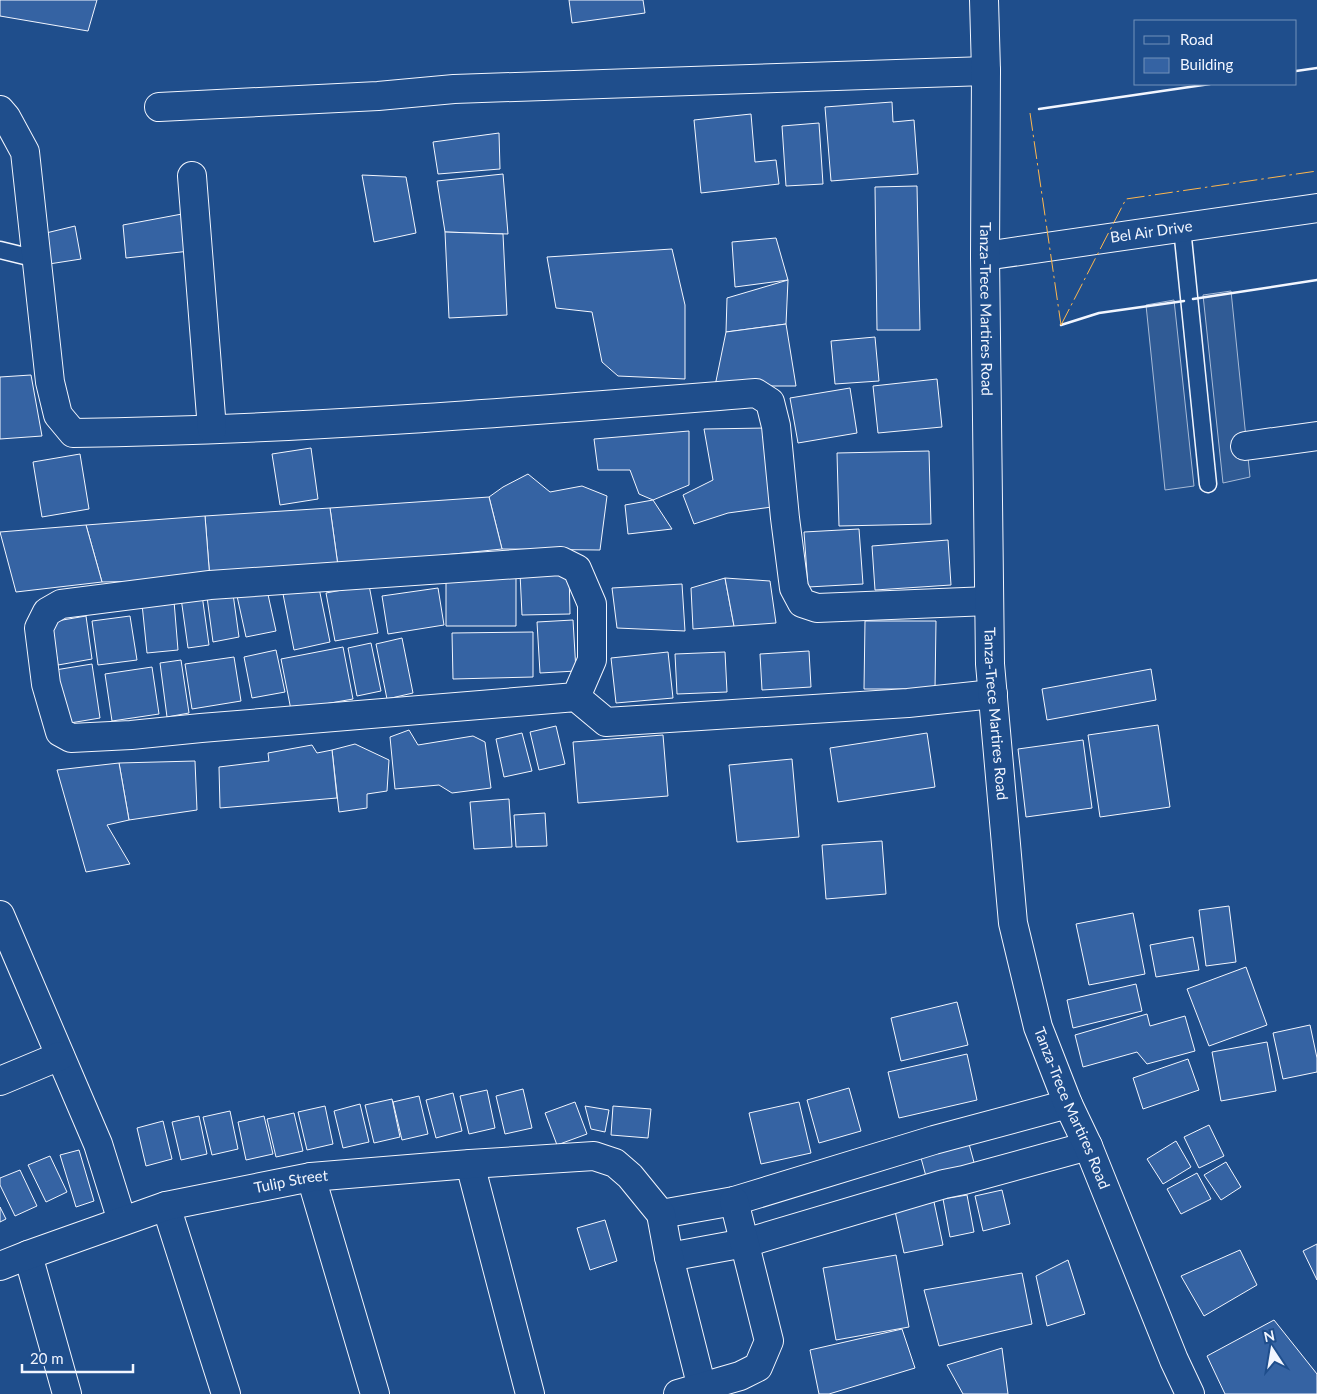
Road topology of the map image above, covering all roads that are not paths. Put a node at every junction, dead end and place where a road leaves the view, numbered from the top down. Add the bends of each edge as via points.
1 (984, 0) edge
2 (986, 71) junction
3 (159, 107) dead end
4 (0, 110) edge
5 (192, 176) dead end
6 (1317, 208) edge
7 (1182, 228) junction
8 (0, 250) edge
9 (985, 256) junction
10 (37, 259) junction
11 (212, 430) junction
12 (1317, 436) edge
13 (1245, 446) dead end
14 (1208, 484) dead end
15 (989, 601) junction
16 (993, 694) junction
17 (576, 697) junction
18 (1, 919) edge
19 (60, 1056) junction
20 (0, 1081) edge
21 (1068, 1104) junction
22 (1088, 1146) junction
23 (470, 1164) junction
24 (311, 1177) junction
25 (734, 1201) junction
26 (166, 1206) junction
27 (661, 1214) junction
28 (122, 1221) junction
29 (745, 1243) junction
30 (28, 1255) junction
31 (669, 1257) junction
32 (0, 1266) edge
33 (690, 1391) edge
34 (67, 1394) edge
35 (226, 1394) edge
36 (375, 1394) edge
37 (530, 1394) edge
38 (1190, 1394) edge

1 - 2 street, Tanza-Trece Martires Road
2 - 3 street via 454,89
2 - 9 street, Tanza-Trece Martires Road
4 - 10 street via 25,152
5 - 11 street
6 - 7 street, Bel Air Drive
7 - 9 street, Bel Air Drive
7 - 14 lane
8 - 10 lane
9 - 15 street, Tanza-Trece Martires Road
10 - 11 street via 50,382 58,415 73,433
11 - 15 street via 479,415 756,393 770,402 776,426 794,588 802,603 818,608
12 - 13 street
15 - 16 street, Tanza-Trece Martires Road
16 - 17 street via 908,703 606,722
16 - 21 street, Tanza-Trece Martires Road via 1013,923 1038,1027
17 - 17 street via 71,738 60,732 46,684 39,628 47,612 61,604 80,601 210,585 562,561 577,569 592,604 592,660
18 - 19 street
19 - 20 street
19 - 28 street via 98,1144
21 - 22 street, Tanza-Trece Martires Road
21 - 25 street via 934,1140
22 - 29 street via 944,1184
22 - 38 street, Tanza-Trece Martires Road
23 - 24 street, Tulip Street
23 - 27 street, Tulip Street via 594,1156 615,1163
23 - 37 street
24 - 26 street, Tulip Street
24 - 36 street
25 - 27 street
25 - 29 street
26 - 28 street, Tulip Street
26 - 35 street
27 - 31 street
28 - 30 street, Tulip Street
29 - 31 street
29 - 33 street via 768,1341 758,1367
30 - 32 street, Tulip Street
30 - 34 street
31 - 33 street

